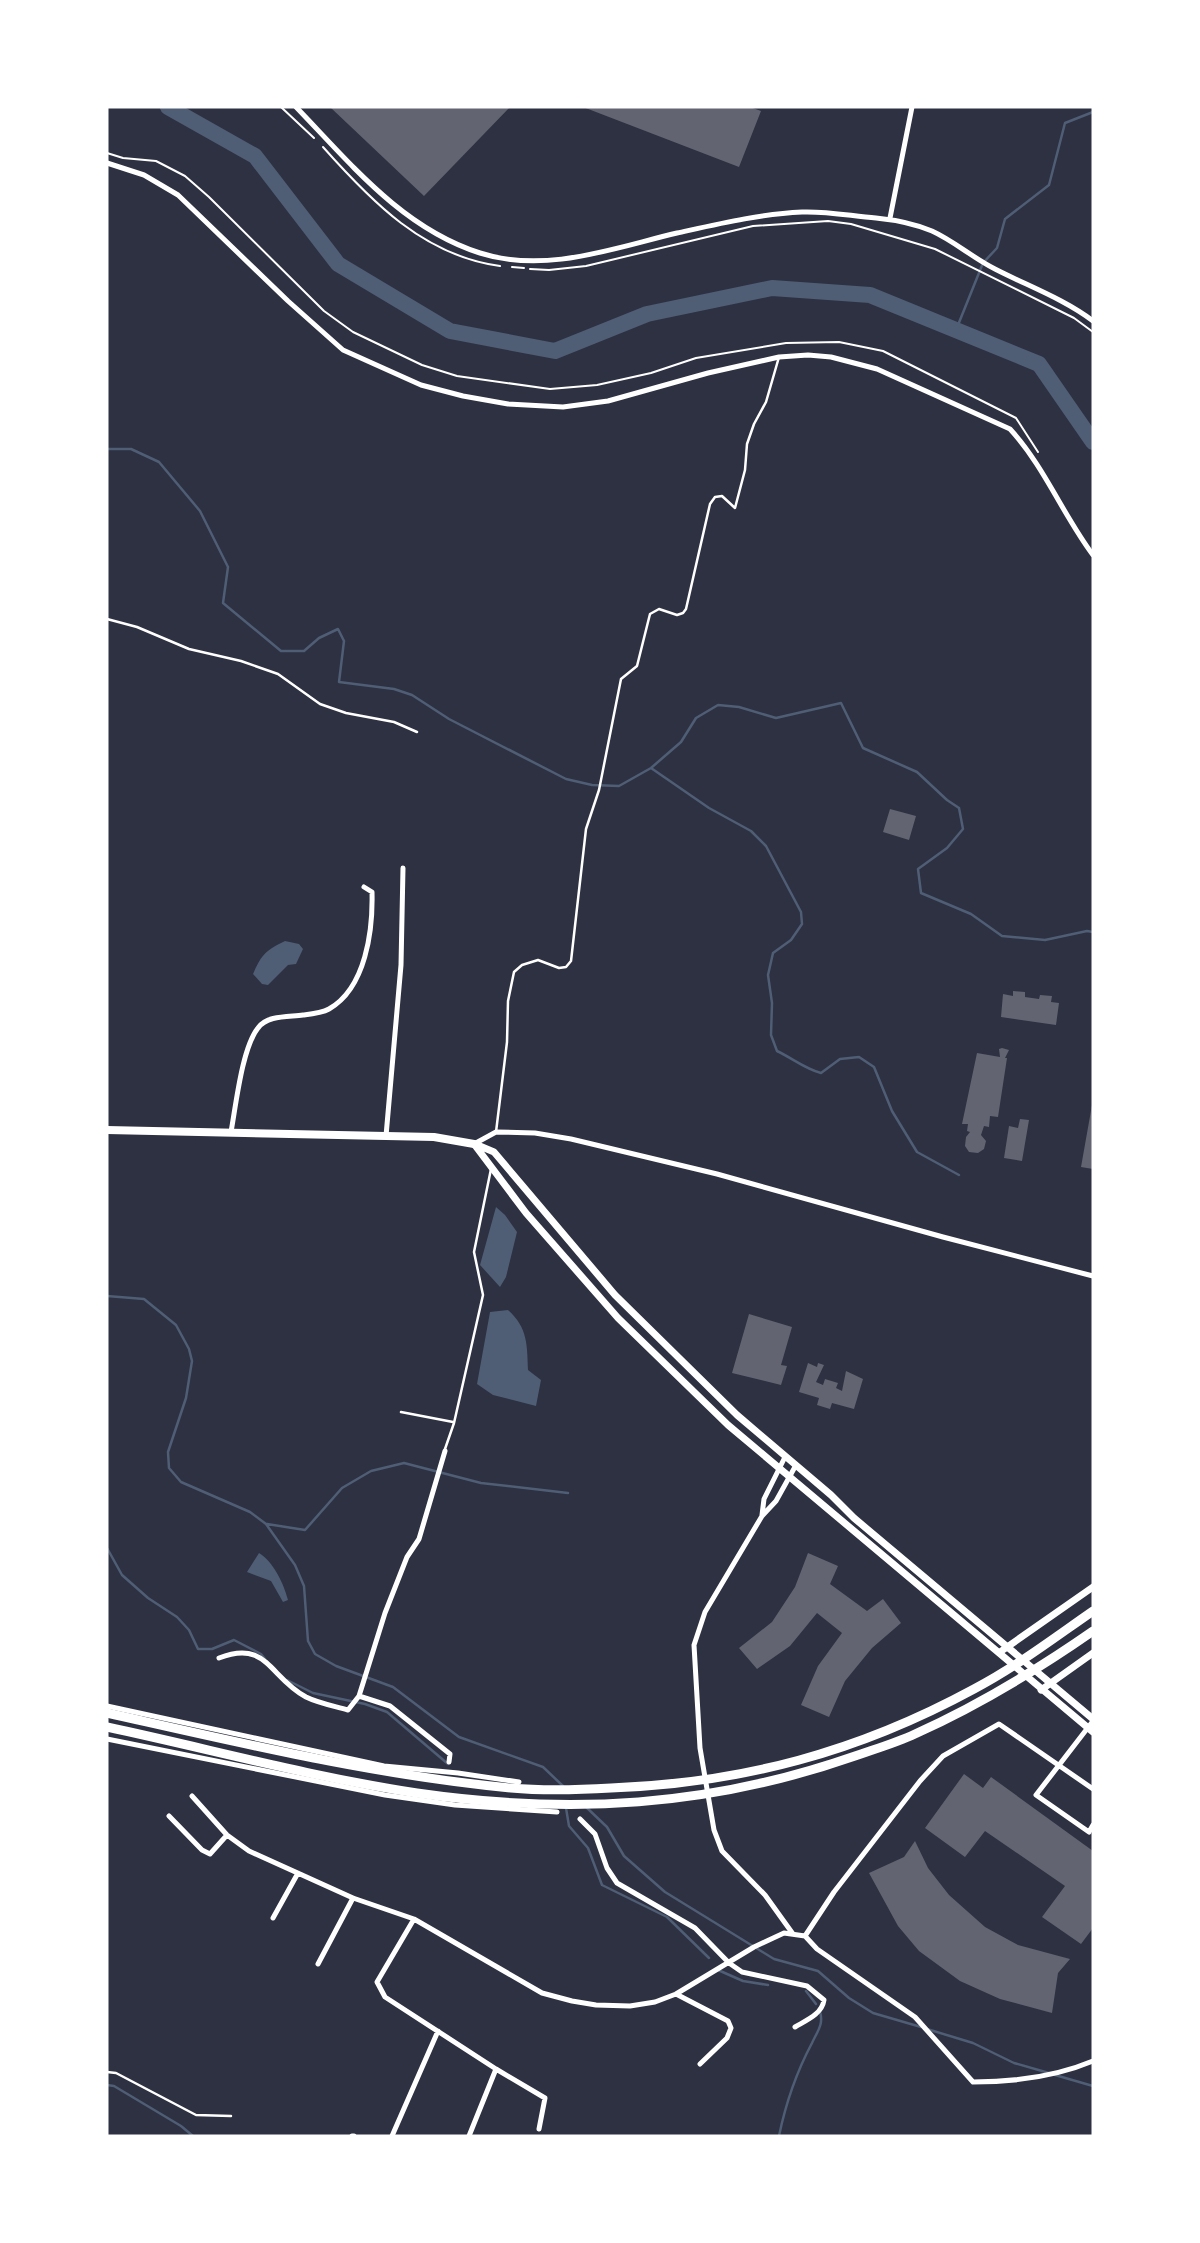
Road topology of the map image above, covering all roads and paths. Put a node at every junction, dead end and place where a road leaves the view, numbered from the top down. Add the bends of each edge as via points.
1 (281, 107) edge
2 (296, 107) edge
3 (912, 107) edge
4 (107, 153) edge
5 (107, 163) edge
6 (890, 218) junction
7 (1093, 321) edge
8 (1093, 332) edge
9 (779, 357) junction
10 (1043, 461) dead end
11 (1093, 555) edge
12 (107, 618) edge
13 (417, 732) dead end
14 (403, 868) dead end
15 (364, 887) dead end
16 (107, 1130) edge
17 (231, 1132) junction
18 (496, 1132) junction
19 (386, 1136) junction
20 (474, 1144) junction
21 (492, 1166) junction
22 (1093, 1276) edge
23 (401, 1412) dead end
24 (454, 1423) junction
25 (445, 1451) joint
26 (785, 1457) junction
27 (796, 1465) junction
28 (780, 1467) junction
29 (790, 1475) junction
30 (762, 1516) junction
31 (1093, 1587) edge
32 (1093, 1611) edge
33 (1093, 1631) edge
34 (1008, 1646) junction
35 (1000, 1652) junction
36 (1093, 1653) edge
37 (219, 1658) dead end
38 (1050, 1682) junction
39 (1041, 1690) junction
40 (359, 1696) junction
41 (107, 1706) edge
42 (107, 1713) edge
43 (1092, 1725) edge
44 (107, 1727) edge
45 (107, 1739) edge
46 (449, 1762) dead end
47 (1059, 1765) junction
48 (519, 1783) dead end
49 (1093, 1789) edge
50 (192, 1796) dead end
51 (557, 1812) dead end
52 (169, 1816) dead end
53 (580, 1819) dead end
54 (1093, 1825) edge
55 (1091, 1833) edge
56 (227, 1835) junction
57 (298, 1873) junction
58 (353, 1898) junction
59 (273, 1918) dead end
60 (414, 1919) junction
61 (793, 1934) junction
62 (804, 1936) junction
63 (729, 1963) junction
64 (318, 1964) dead end
65 (676, 1994) junction
66 (795, 2027) dead end
67 (438, 2031) junction
68 (1093, 2061) edge
69 (700, 2064) dead end
70 (496, 2069) junction
71 (107, 2072) edge
72 (231, 2116) dead end
73 (539, 2129) dead end
74 (392, 2136) edge
75 (469, 2136) edge

1 - 8 path via 383,211 416,234 481,263 550,270 586,266 753,226 803,221 851,224 935,249 1074,318
2 - 6 street via 383,197 417,223 482,254 513,260 592,255 763,216 803,212
3 - 6 street
4 - 10 path via 156,160 184,176 324,311 353,332 422,365 457,376 550,389 597,385 747,349 800,343 860,345 883,351 1016,418
5 - 9 street via 144,175 178,195 343,350 421,385 508,404 564,407 607,401
6 - 7 street via 934,232 978,261
9 - 11 street via 831,357 877,369 1010,429
9 - 18 lane via 747,444 735,508 722,496 710,504 686,609 677,615 659,609 650,614 637,666 621,679 599,790 586,829 572,961 559,968 538,960 514,972
12 - 13 lane via 188,649 278,674 320,704
14 - 19 street via 401,965
15 - 17 street via 372,892 372,901 367,955 359,976 326,1011 268,1019 259,1025 245,1062
16 - 17 main road
17 - 19 main road
18 - 20 street
18 - 22 street via 571,1139 718,1174
19 - 20 main road
20 - 21 street
20 - 26 street via 494,1152 615,1295
21 - 24 lane via 474,1252 483,1295
21 - 28 street via 526,1213 618,1318 728,1424
23 - 24 lane
24 - 25 lane
25 - 40 street via 419,1539 407,1557
26 - 27 street
26 - 28 street
27 - 29 street
27 - 34 street
28 - 29 street
28 - 30 street via 764,1499
29 - 30 street
29 - 35 street
30 - 61 street via 705,1612 694,1645 700,1748 722,1851 765,1895
31 - 34 street
32 - 42 highway via 999,1675 905,1722 774,1768 663,1786 512,1788 390,1773
33 - 44 highway via 912,1736 777,1781 666,1801 566,1805 419,1793
34 - 35 street
34 - 38 street
35 - 39 street
36 - 38 street
37 - 40 street via 247,1652 260,1657 284,1683 307,1698 348,1710
38 - 39 street
38 - 43 street
39 - 43 street
40 - 46 street via 390,1706 412,1722 450,1754
41 - 48 street via 384,1766
43 - 47 street
45 - 51 street via 385,1795
47 - 49 street
47 - 55 street via 1036,1795
47 - 62 street via 999,1724 943,1756
50 - 56 street
52 - 56 street via 209,1854
53 - 63 street via 595,1834 617,1883 695,1928
54 - 55 street
56 - 57 street via 249,1851
57 - 58 street
57 - 59 street
58 - 60 street
58 - 64 street
60 - 65 street via 542,1993 596,2005 630,2006
60 - 67 street via 377,1982 385,1997
61 - 62 street
61 - 63 street via 784,1933
62 - 68 street via 915,2017 972,2081 1002,2082 1069,2072
63 - 65 street
63 - 66 street via 742,1972 807,1986 824,2000 818,2013
65 - 69 street via 728,2021 731,2028
67 - 70 street
67 - 74 street
70 - 73 street via 545,2098
70 - 75 street
71 - 72 lane via 196,2115

